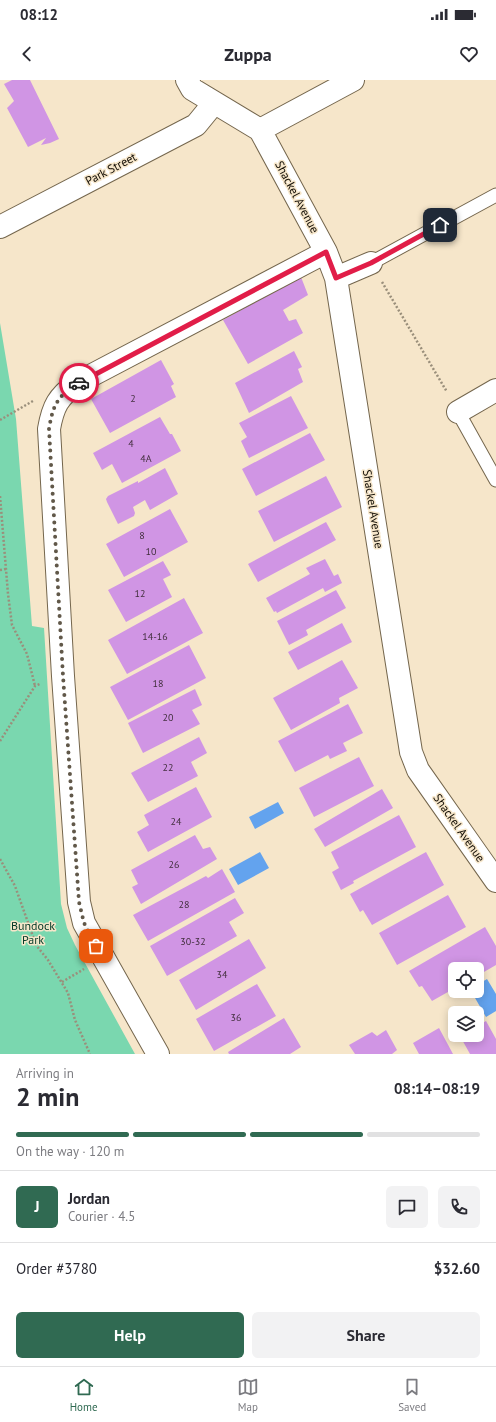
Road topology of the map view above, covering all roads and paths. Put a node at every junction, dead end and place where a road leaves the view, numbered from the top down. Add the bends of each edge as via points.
1 (353, 80) edge
2 (189, 85) edge
3 (214, 103) junction
4 (260, 130) junction
5 (496, 195) edge
6 (0, 226) edge
7 (326, 252) junction
8 (371, 263) junction
9 (336, 278) junction
10 (496, 390) edge
11 (35, 400) dead end
12 (458, 412) junction
13 (0, 420) edge
14 (496, 480) edge
15 (0, 496) edge
16 (6, 569) junction
17 (0, 570) edge
18 (63, 676) junction
19 (35, 686) junction
20 (0, 741) edge
21 (0, 859) edge
22 (496, 881) edge
23 (86, 967) dead end
24 (62, 982) junction
25 (90, 1054) edge
26 (158, 1054) edge

1 - 4 street
2 - 3 street
3 - 4 street
3 - 6 street, Park Street via 196,125
4 - 7 street, Shackel Avenue
5 - 8 lane
7 - 9 street, Shackel Avenue
7 - 18 street via 78,383 65,392 57,402 49,429
8 - 9 street
8 - 12 path
9 - 22 street, Shackel Avenue via 411,752 418,770
10 - 12 street
11 - 13 path
12 - 14 lane
15 - 16 path
16 - 17 path
16 - 19 path via 12,625 27,654
18 - 19 path
18 - 26 street via 79,902 84,923
19 - 20 path
21 - 24 path via 15,886 36,945
23 - 24 path
24 - 25 path

